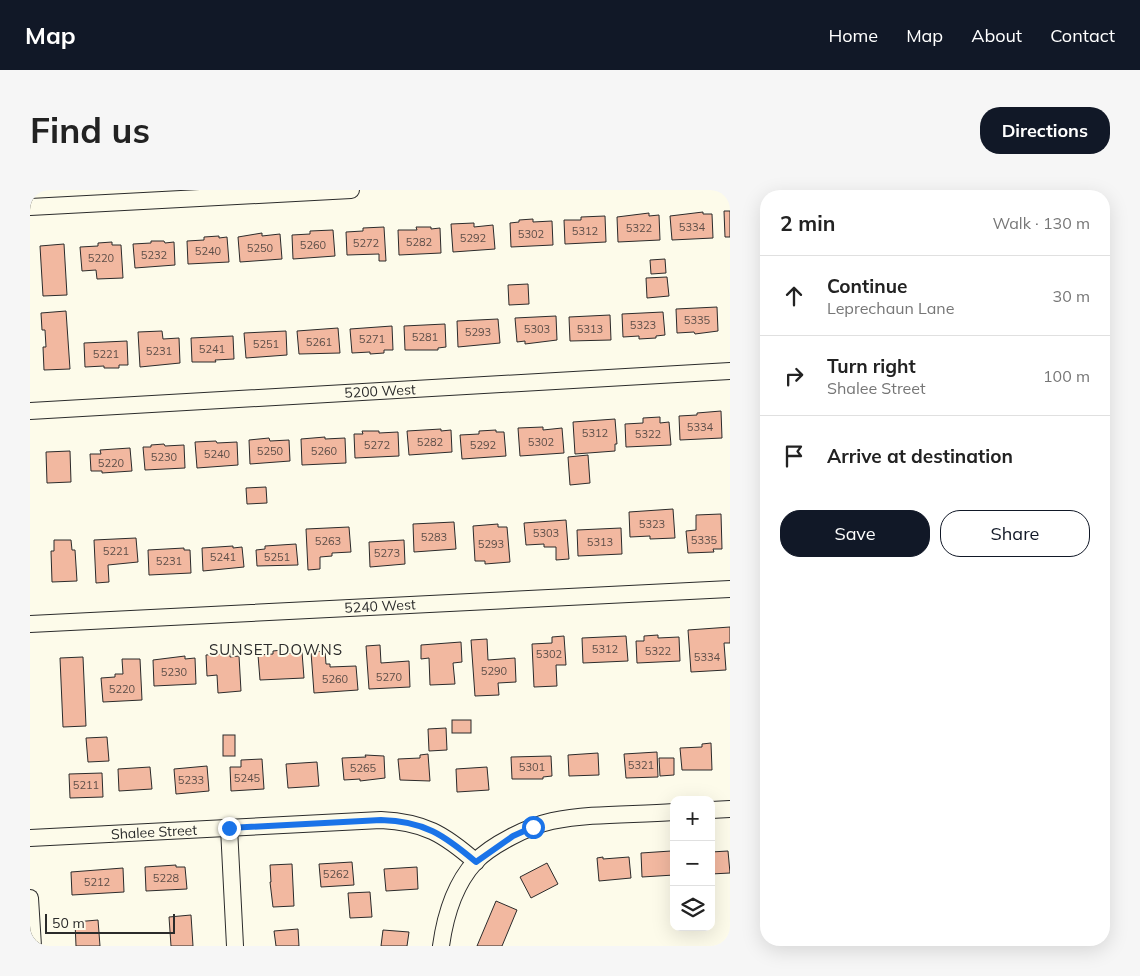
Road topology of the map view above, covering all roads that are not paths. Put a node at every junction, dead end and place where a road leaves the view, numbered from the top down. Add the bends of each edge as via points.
1 (351, 190) edge
2 (30, 207) edge
3 (730, 371) edge
4 (30, 411) edge
5 (730, 588) edge
6 (30, 624) edge
7 (730, 809) edge
8 (715, 810) edge
9 (670, 812) edge
10 (229, 828) junction
11 (30, 838) edge
12 (476, 862) junction
13 (30, 898) edge
14 (33, 946) edge
15 (235, 946) edge
16 (441, 946) edge

1 - 2 street
3 - 4 street, 5200 West
5 - 6 street, 5240 West
7 - 8 street
9 - 12 street via 552,821 513,836
10 - 11 street, Shalee Street
10 - 12 street, Shalee Street via 400,821 437,833
10 - 15 street
12 - 16 street via 450,907
13 - 14 street

